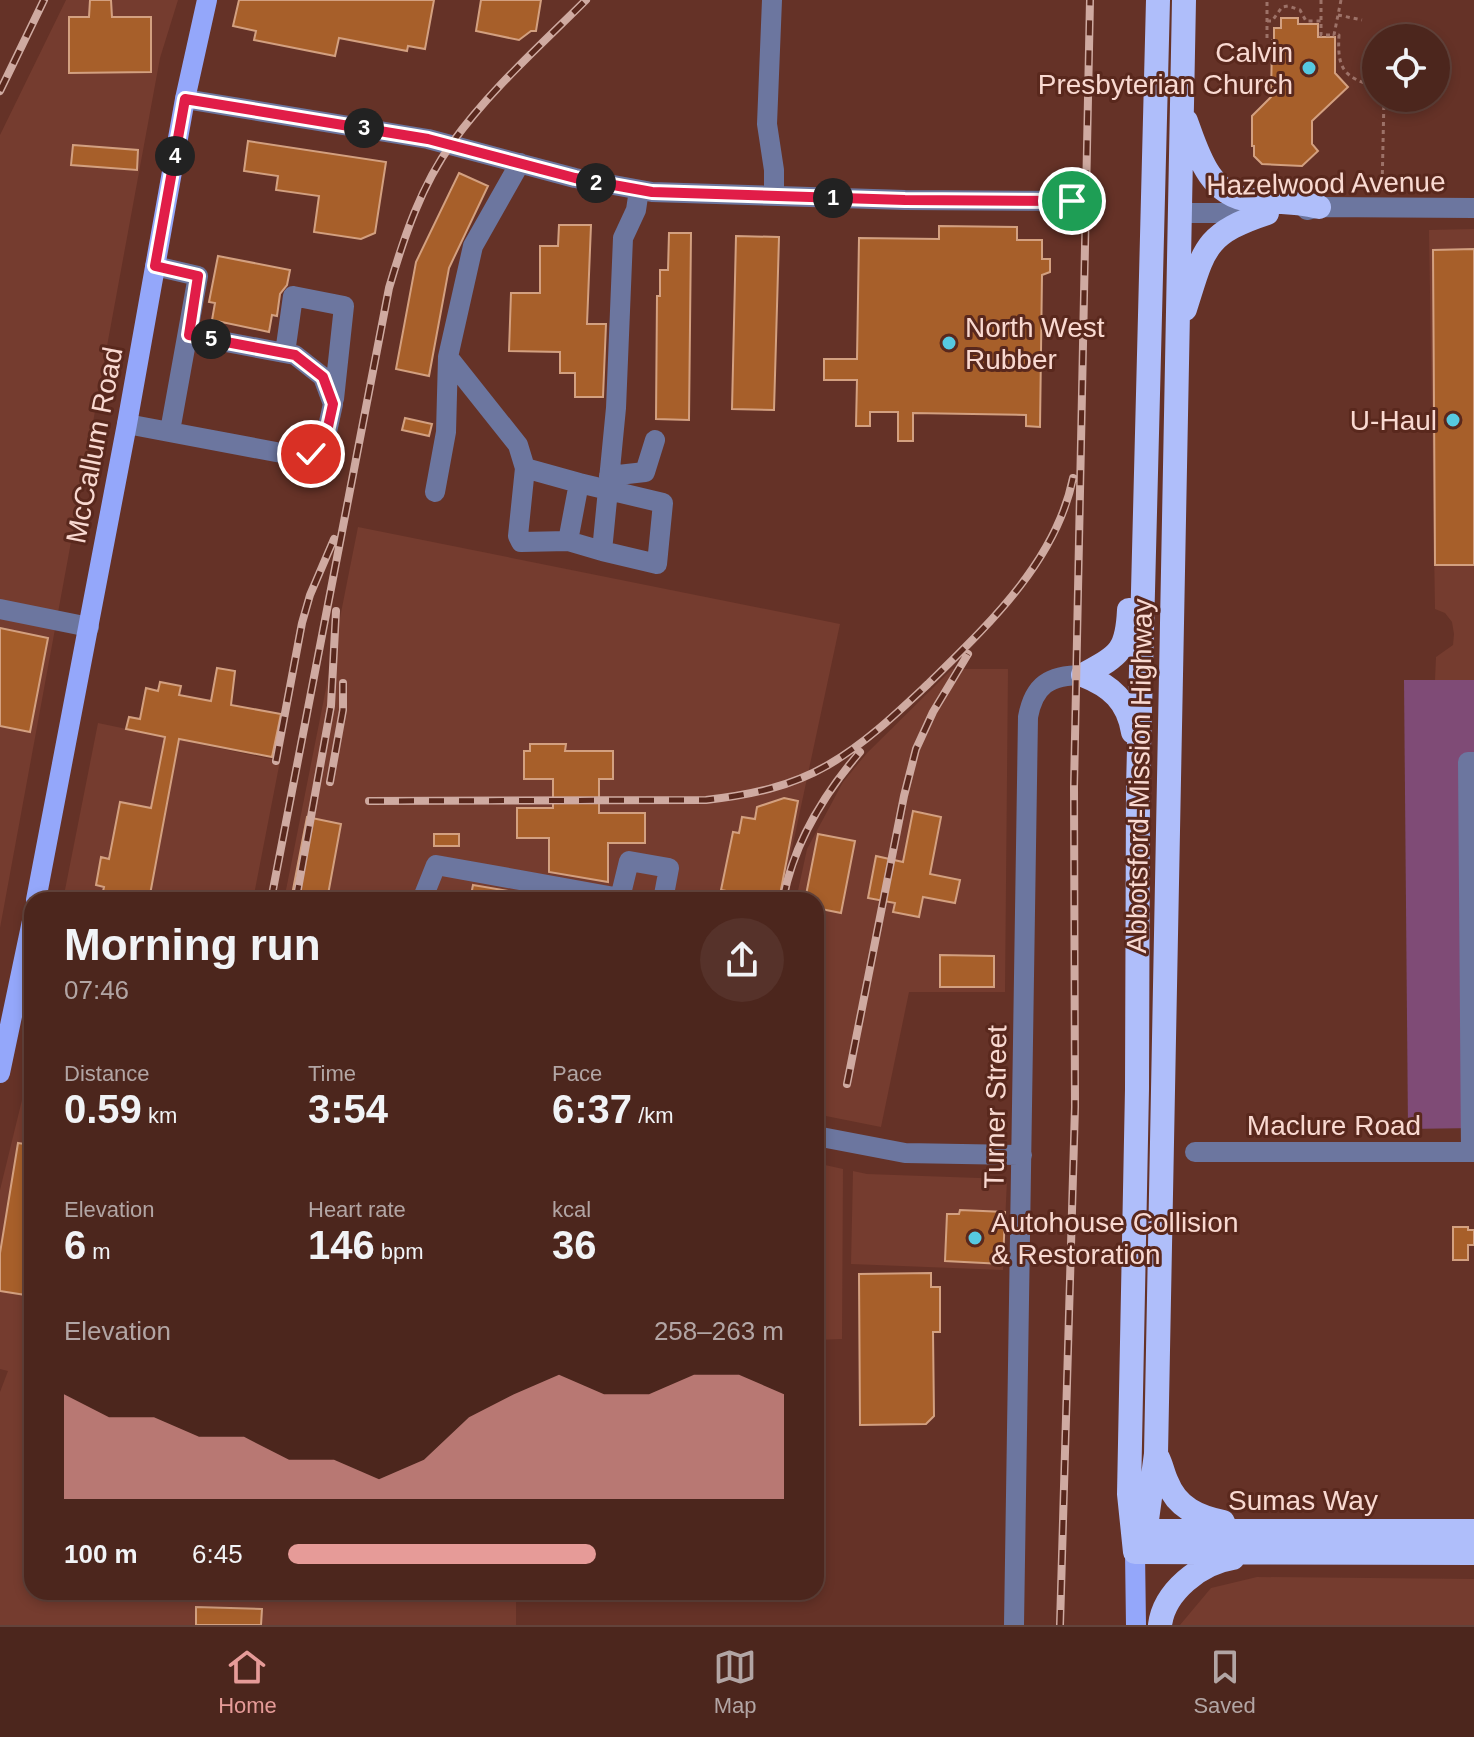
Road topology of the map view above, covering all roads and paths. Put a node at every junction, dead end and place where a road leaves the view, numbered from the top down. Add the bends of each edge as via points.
1 (207, 0) edge
2 (772, 0) edge
3 (1158, 0) edge
4 (1184, 0) edge
5 (1267, 0) edge
6 (1321, 0) edge
7 (1341, 0) edge
8 (1338, 15) junction
9 (1362, 20) dead end
10 (1267, 21) junction
11 (1321, 21) junction
12 (1334, 35) junction
13 (1267, 38) dead end
14 (1362, 82) edge
15 (185, 99) junction
16 (1181, 107) junction
17 (1384, 112) edge
18 (520, 163) junction
19 (1155, 179) junction
20 (639, 190) junction
21 (774, 196) junction
22 (1381, 198) dead end
23 (1072, 201) dead end
24 (1319, 207) junction
25 (1474, 208) edge
26 (1179, 213) junction
27 (1267, 213) junction
28 (155, 266) junction
29 (1151, 326) junction
30 (1177, 334) junction
31 (189, 335) junction
32 (285, 353) junction
33 (448, 357) junction
34 (333, 404) junction
35 (127, 424) junction
36 (170, 431) junction
37 (655, 440) dead end
38 (525, 468) junction
39 (579, 483) junction
40 (609, 483) junction
41 (435, 492) dead end
42 (568, 541) junction
43 (602, 551) junction
44 (0, 609) edge
45 (89, 627) junction
46 (1083, 675) junction
47 (1474, 762) edge
48 (1138, 788) junction
49 (38, 892) edge
50 (425, 892) edge
51 (582, 892) edge
52 (622, 892) edge
53 (664, 892) edge
54 (24, 991) edge
55 (1, 1066) edge
56 (824, 1138) edge
57 (1195, 1152) dead end
58 (1472, 1152) edge
59 (1022, 1155) junction
60 (1156, 1454) junction
61 (1474, 1531) edge
62 (1361, 1540) junction
63 (1139, 1541) junction
64 (1474, 1553) edge
65 (1014, 1625) edge
66 (1136, 1625) edge
67 (1160, 1625) edge

1 - 15 main road, McCallum Road
2 - 21 street via 767,124
3 - 19 highway, Abbotsford-Mission Highway
4 - 16 highway, Abbotsford-Mission Highway
5 - 10 path
6 - 11 path
7 - 8 path
8 - 9 path
8 - 12 path
10 - 11 path via 1288,6 1300,10 1306,21
10 - 13 path
11 - 12 path via 1321,35
12 - 14 path via 1339,35 1338,56 1348,76
15 - 18 street via 428,139
15 - 28 main road, McCallum Road
16 - 24 highway via 1210,178 1247,199
16 - 26 highway, Abbotsford-Mission Highway
17 - 22 path
18 - 20 street
18 - 33 street via 473,246
19 - 26 highway via 1161,197
19 - 29 highway, Abbotsford-Mission Highway
20 - 21 street
20 - 40 street via 623,238
21 - 23 street
24 - 25 street, Hazelwood Avenue
24 - 27 street, Hazelwood Avenue
26 - 27 street, Hazelwood Avenue
26 - 30 highway, Abbotsford-Mission Highway
27 - 30 highway via 1234,226 1209,244
28 - 31 street via 198,276
28 - 35 main road, McCallum Road
29 - 46 highway via 1139,356 1134,399 1127,636 1122,649
29 - 48 highway, Abbotsford-Mission Highway
30 - 60 highway, Abbotsford-Mission Highway
31 - 32 street
31 - 36 street
32 - 34 street via 323,377
32 - 34 street via 293,296 344,306
33 - 38 street via 518,445
33 - 41 street via 446,432
34 - 36 street via 324,445 311,454 292,455
35 - 36 street
35 - 45 main road, McCallum Road
37 - 40 street via 645,472
38 - 39 street
38 - 42 street via 521,542
39 - 40 street
39 - 42 street
40 - 43 street
40 - 43 street via 663,503 657,564
42 - 43 street
44 - 45 street
45 - 49 main road, McCallum Road
46 - 48 highway via 1116,693 1128,710
46 - 59 street, Turner Street via 1038,687 1028,717
47 - 58 street via 1468,762
48 - 63 highway, Abbotsford-Mission Highway via 1129,1494
50 - 51 street via 436,865
52 - 53 street via 629,861 669,868
54 - 55 main road
56 - 59 street via 905,1153
57 - 58 street, Maclure Road
59 - 65 street, Turner Street
60 - 62 highway via 1174,1494 1195,1514 1221,1522 1328,1524
60 - 63 highway, Abbotsford-Mission Highway
61 - 62 highway, Sumas Way
62 - 63 highway, Sumas Way
62 - 64 highway, Sumas Way
62 - 67 highway via 1324,1555 1229,1558 1212,1564 1171,1596
63 - 66 main road

